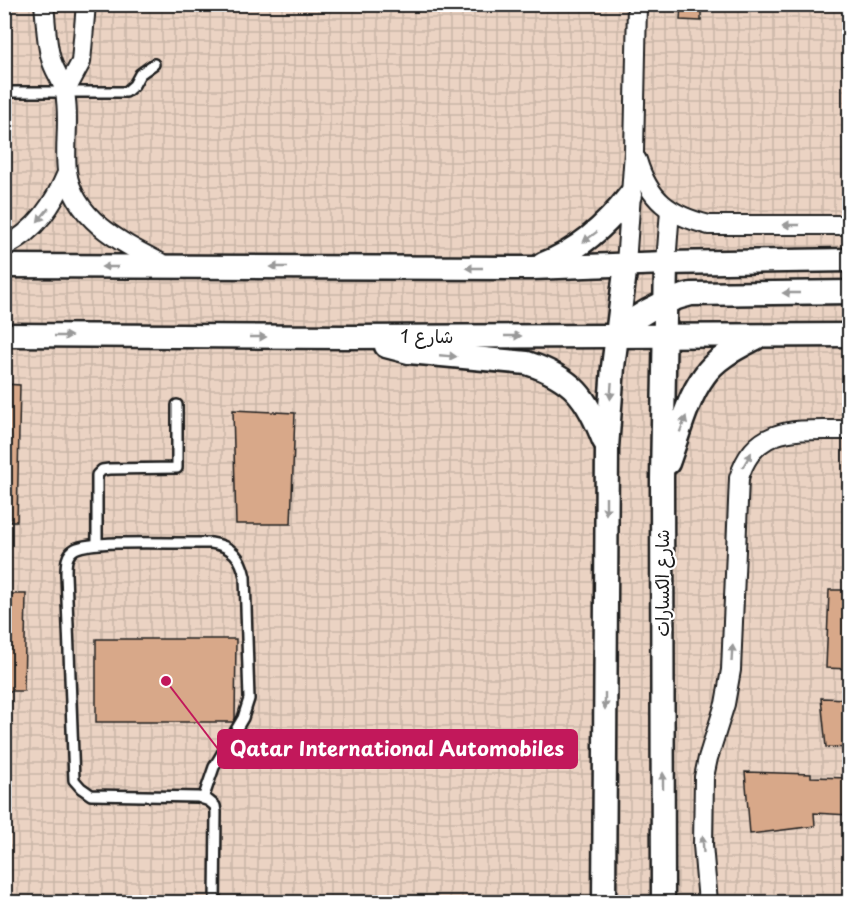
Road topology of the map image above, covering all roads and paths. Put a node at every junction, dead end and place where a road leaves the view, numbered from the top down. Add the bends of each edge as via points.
1 (44, 4) edge
2 (86, 4) edge
3 (637, 4) edge
4 (154, 64) dead end
5 (4, 92) edge
6 (65, 92) junction
7 (634, 152) junction
8 (67, 173) junction
9 (630, 195) junction
10 (670, 210) junction
11 (849, 225) edge
12 (4, 247) edge
13 (849, 261) edge
14 (666, 263) junction
15 (626, 264) junction
16 (4, 266) edge
17 (169, 267) junction
18 (532, 268) junction
19 (849, 292) edge
20 (665, 303) junction
21 (4, 335) edge
22 (617, 335) junction
23 (849, 335) edge
24 (664, 336) junction
25 (760, 336) junction
26 (349, 337) junction
27 (177, 405) dead end
28 (849, 430) edge
29 (607, 448) junction
30 (662, 478) junction
31 (97, 544) junction
32 (203, 799) junction
33 (215, 903) edge
34 (604, 903) edge
35 (663, 903) edge
36 (708, 903) edge

1 - 6 street via 50,59
2 - 6 street via 81,62
3 - 7 street
4 - 6 lane via 126,92
5 - 6 lane
6 - 8 street
7 - 9 street
7 - 10 street via 650,192
8 -> 12 street via 46,213
8 - 17 street via 75,195 102,228
9 - 15 street
9 -> 18 street via 597,232 577,247
11 -> 10 street via 709,225
10 - 14 street
13 - 14 street
14 - 15 street
14 - 20 street, شارع الكسارات
15 - 18 street
15 - 22 street
17 -> 16 street
18 -> 17 street
19 -> 20 street via 703,293
20 - 22 street via 638,316
20 - 24 street, شارع الكسارات
21 -> 26 street, شارع 1
22 - 24 street, شارع 1
26 -> 22 street, شارع 1
22 -> 29 street
23 - 25 street, شارع 1
24 - 25 street, شارع 1
24 - 30 street, شارع الكسارات
30 -> 25 street via 704,376 731,352
26 -> 29 street via 410,352 527,363 544,369 579,393 593,412
27 - 31 lane via 177,468 109,469 97,474
36 -> 28 street via 703,845 704,777 731,670 739,478 758,444 769,437 782,432
29 -> 34 street
35 -> 30 street, شارع الكسارات
31 - 32 lane via 75,549 66,562 74,780 92,795
31 - 32 lane via 222,545 230,548 243,565 249,699 243,718 214,767
32 - 33 lane via 216,812

